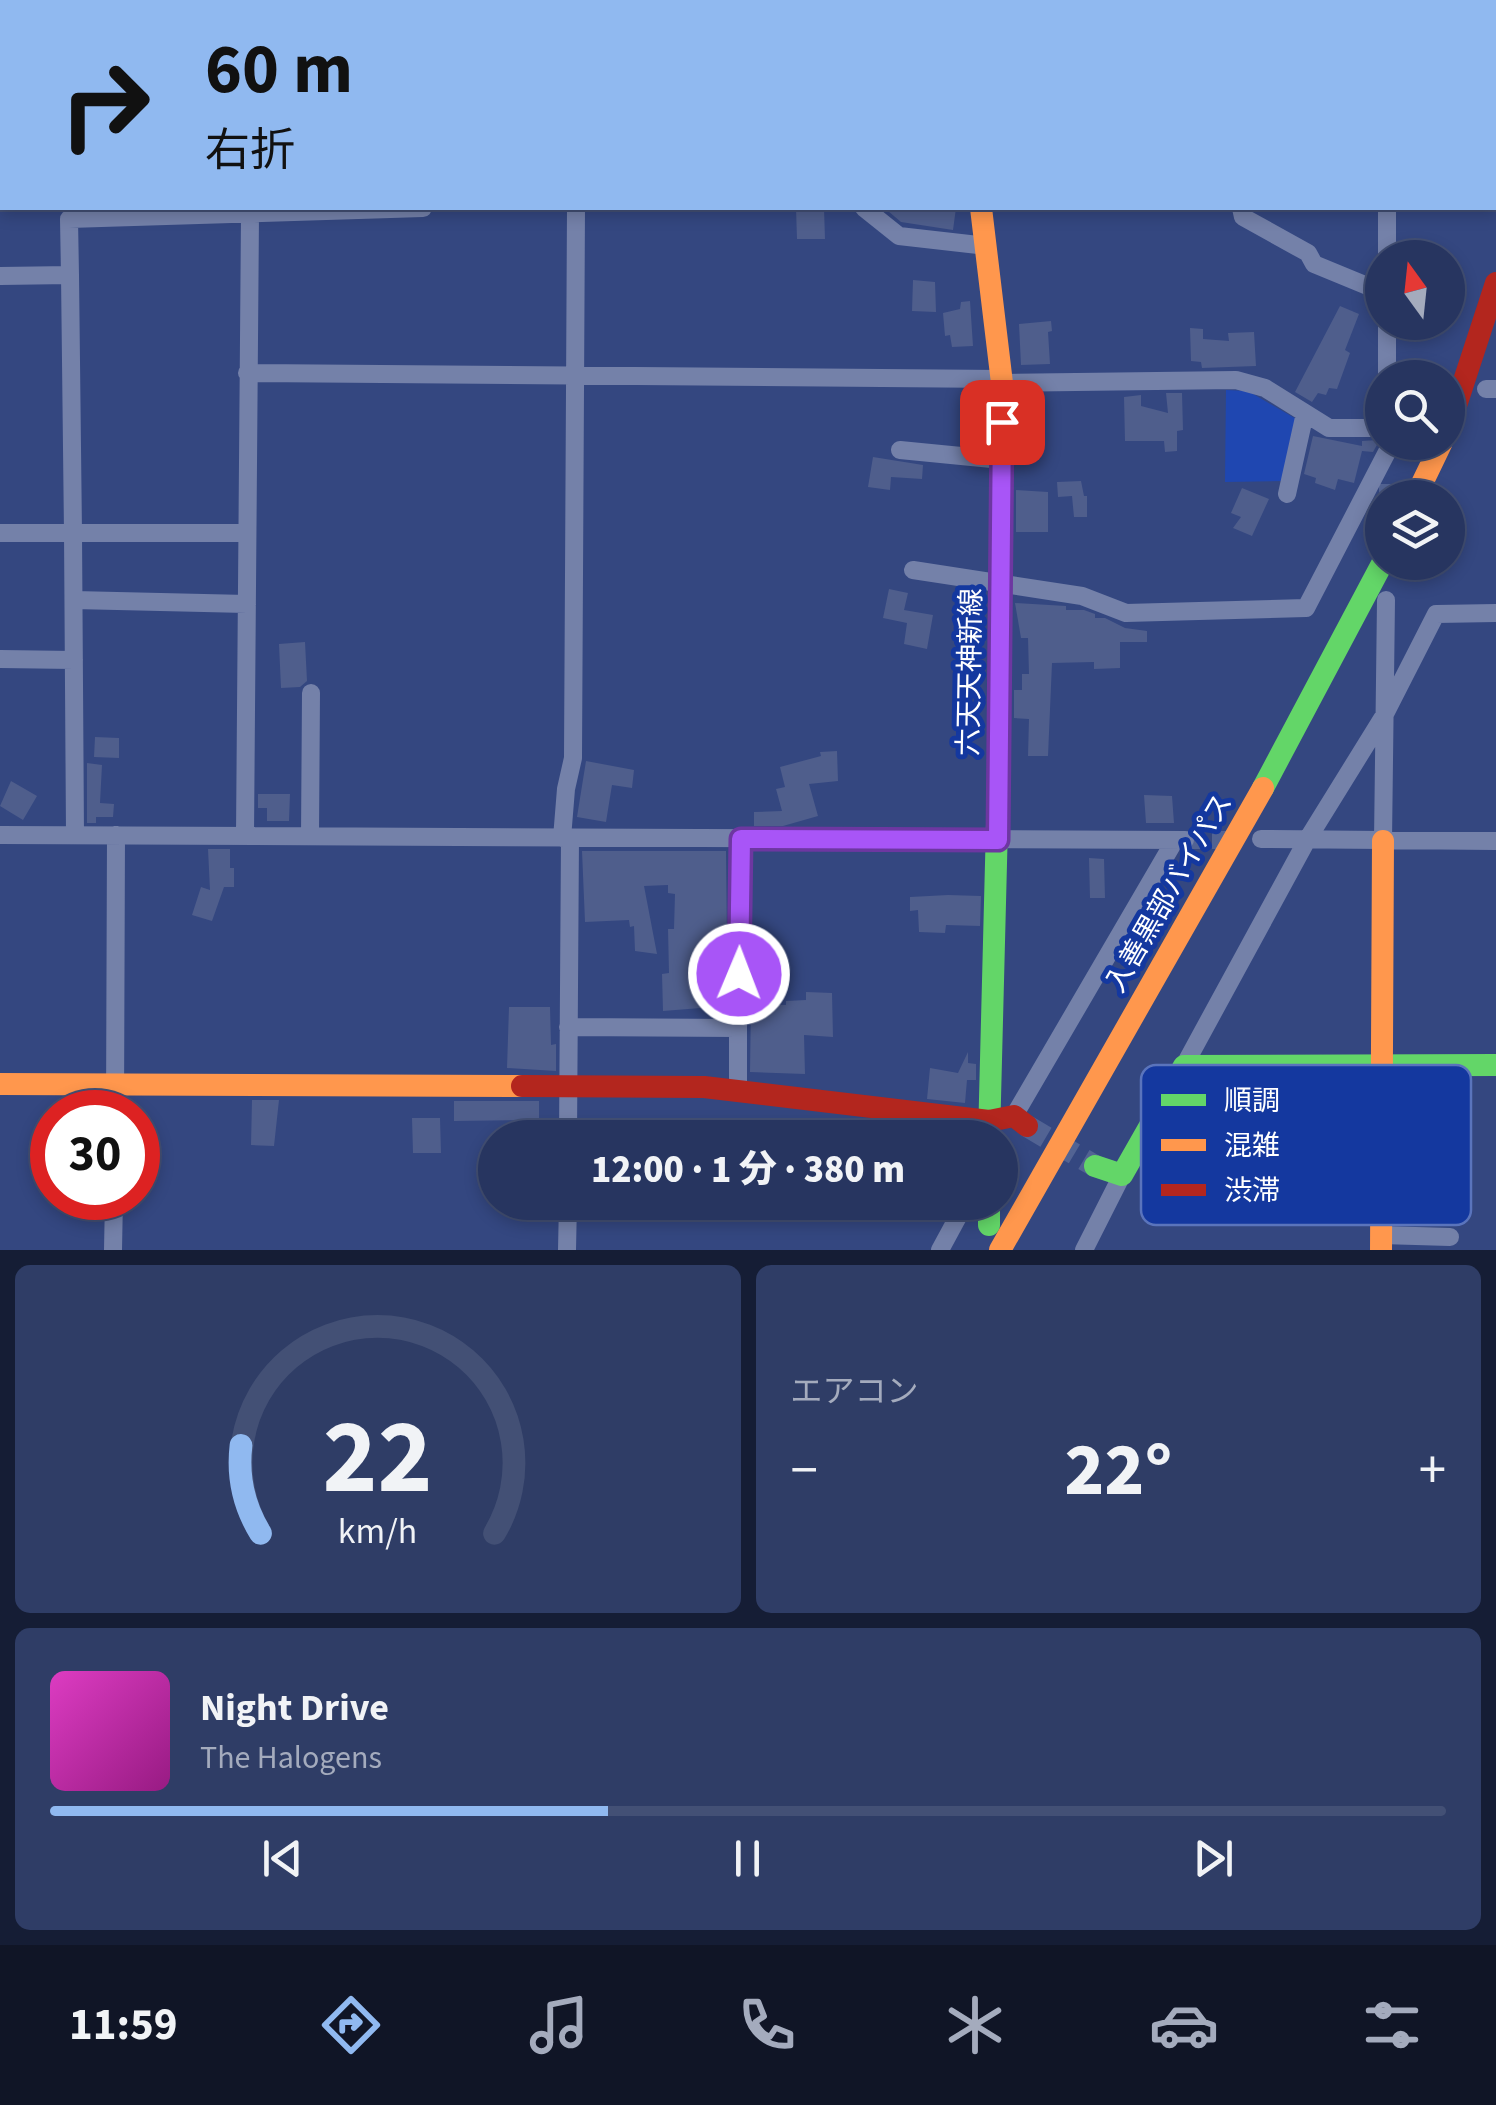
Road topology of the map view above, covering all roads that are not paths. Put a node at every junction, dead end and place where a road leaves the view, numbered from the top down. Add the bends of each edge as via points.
1 (373, 210) edge
2 (576, 210) edge
3 (866, 210) edge
4 (981, 210) edge
5 (1241, 210) edge
6 (1387, 210) edge
7 (250, 215) junction
8 (1387, 240) edge
9 (987, 246) junction
10 (70, 275) junction
11 (0, 276) edge
12 (1496, 284) edge
13 (1365, 285) edge
14 (247, 373) junction
15 (574, 377) junction
16 (1465, 378) edge
17 (1002, 381) junction
18 (1305, 413) junction
19 (1365, 428) edge
20 (900, 450) dead end
21 (1002, 460) junction
22 (1380, 460) edge
23 (1287, 494) dead end
24 (0, 533) edge
25 (72, 533) junction
26 (247, 533) junction
27 (913, 570) dead end
28 (1374, 580) edge
29 (1000, 584) junction
30 (74, 600) junction
31 (1386, 600) dead end
32 (247, 604) junction
33 (1496, 613) edge
34 (0, 659) edge
35 (74, 660) junction
36 (312, 693) dead end
37 (1385, 714) junction
38 (0, 835) edge
39 (116, 835) junction
40 (244, 835) junction
41 (75, 836) junction
42 (310, 836) junction
43 (566, 838) junction
44 (741, 839) junction
45 (998, 840) junction
46 (1261, 840) tunnel mouth
47 (1307, 840) junction
48 (1383, 841) junction
49 (1496, 841) edge
50 (568, 1028) junction
51 (738, 1028) junction
52 (1382, 1064) junction
53 (1185, 1065) edge
54 (1283, 1065) edge
55 (1496, 1065) edge
56 (0, 1084) edge
57 (116, 1084) junction
58 (568, 1086) junction
59 (116, 1090) edge
60 (738, 1091) junction
61 (568, 1120) edge
62 (930, 1120) edge
63 (989, 1120) edge
64 (1021, 1121) joint
65 (1018, 1122) edge
66 (1141, 1142) edge
67 (1095, 1166) tunnel mouth
68 (1122, 1175) junction
69 (114, 1220) edge
70 (568, 1220) edge
71 (956, 1220) edge
72 (1450, 1236) dead end
73 (1381, 1242) edge
74 (113, 1250) edge
75 (568, 1250) edge
76 (940, 1250) edge
77 (1000, 1250) edge
78 (1084, 1250) edge

1 - 7 street
2 - 15 street
3 - 9 street via 899,236
4 - 9 main road, 六天天神新線
5 - 13 street via 1243,217 1308,253 1314,264
6 - 8 street
7 - 10 street via 70,219
7 - 14 street
9 - 17 main road, 六天天神新線
10 - 11 street
10 - 25 street
12 - 16 main road
14 - 15 street
14 - 26 street
15 - 17 street
15 - 43 street via 573,758
17 - 18 street via 1236,380 1265,388
17 - 21 main road, 六天天神新線
18 - 19 street via 1328,428
18 - 23 street
20 - 21 street
21 - 29 main road, 六天天神新線
22 - 29 street via 1306,608 1126,613 1082,596
24 - 25 street
25 - 26 street
25 - 30 street
26 - 32 street
27 - 29 street
28 - 77 main road, 入善黒部バイパス
29 - 45 main road, 六天天神新線
30 - 32 street
30 - 35 street
31 - 37 street
32 - 40 street
33 - 37 street via 1436,614
34 - 35 street
35 - 41 street
36 - 42 street
37 - 47 street
37 - 48 street
38 - 41 street
39 - 40 street
39 - 41 street
39 - 57 street
40 - 42 street
42 - 43 street
43 - 44 street
43 - 50 street
44 - 45 street
44 - 51 street
45 - 63 main road, 六天天神新線
45 - 64 street via 1180,840
46 - 47 street
47 - 48 street
47 - 53 street
48 - 49 street
48 - 52 main road
50 - 51 street
50 - 58 street
51 - 60 street
52 - 54 main road
52 - 55 main road
56 - 57 main road
57 - 58 main road
57 - 59 street
58 - 60 main road
58 - 61 street
60 - 62 main road
64 - 65 main road
66 - 68 main road
67 - 68 main road
68 - 78 street
69 - 74 street
70 - 75 street
71 - 76 street
72 - 73 street

